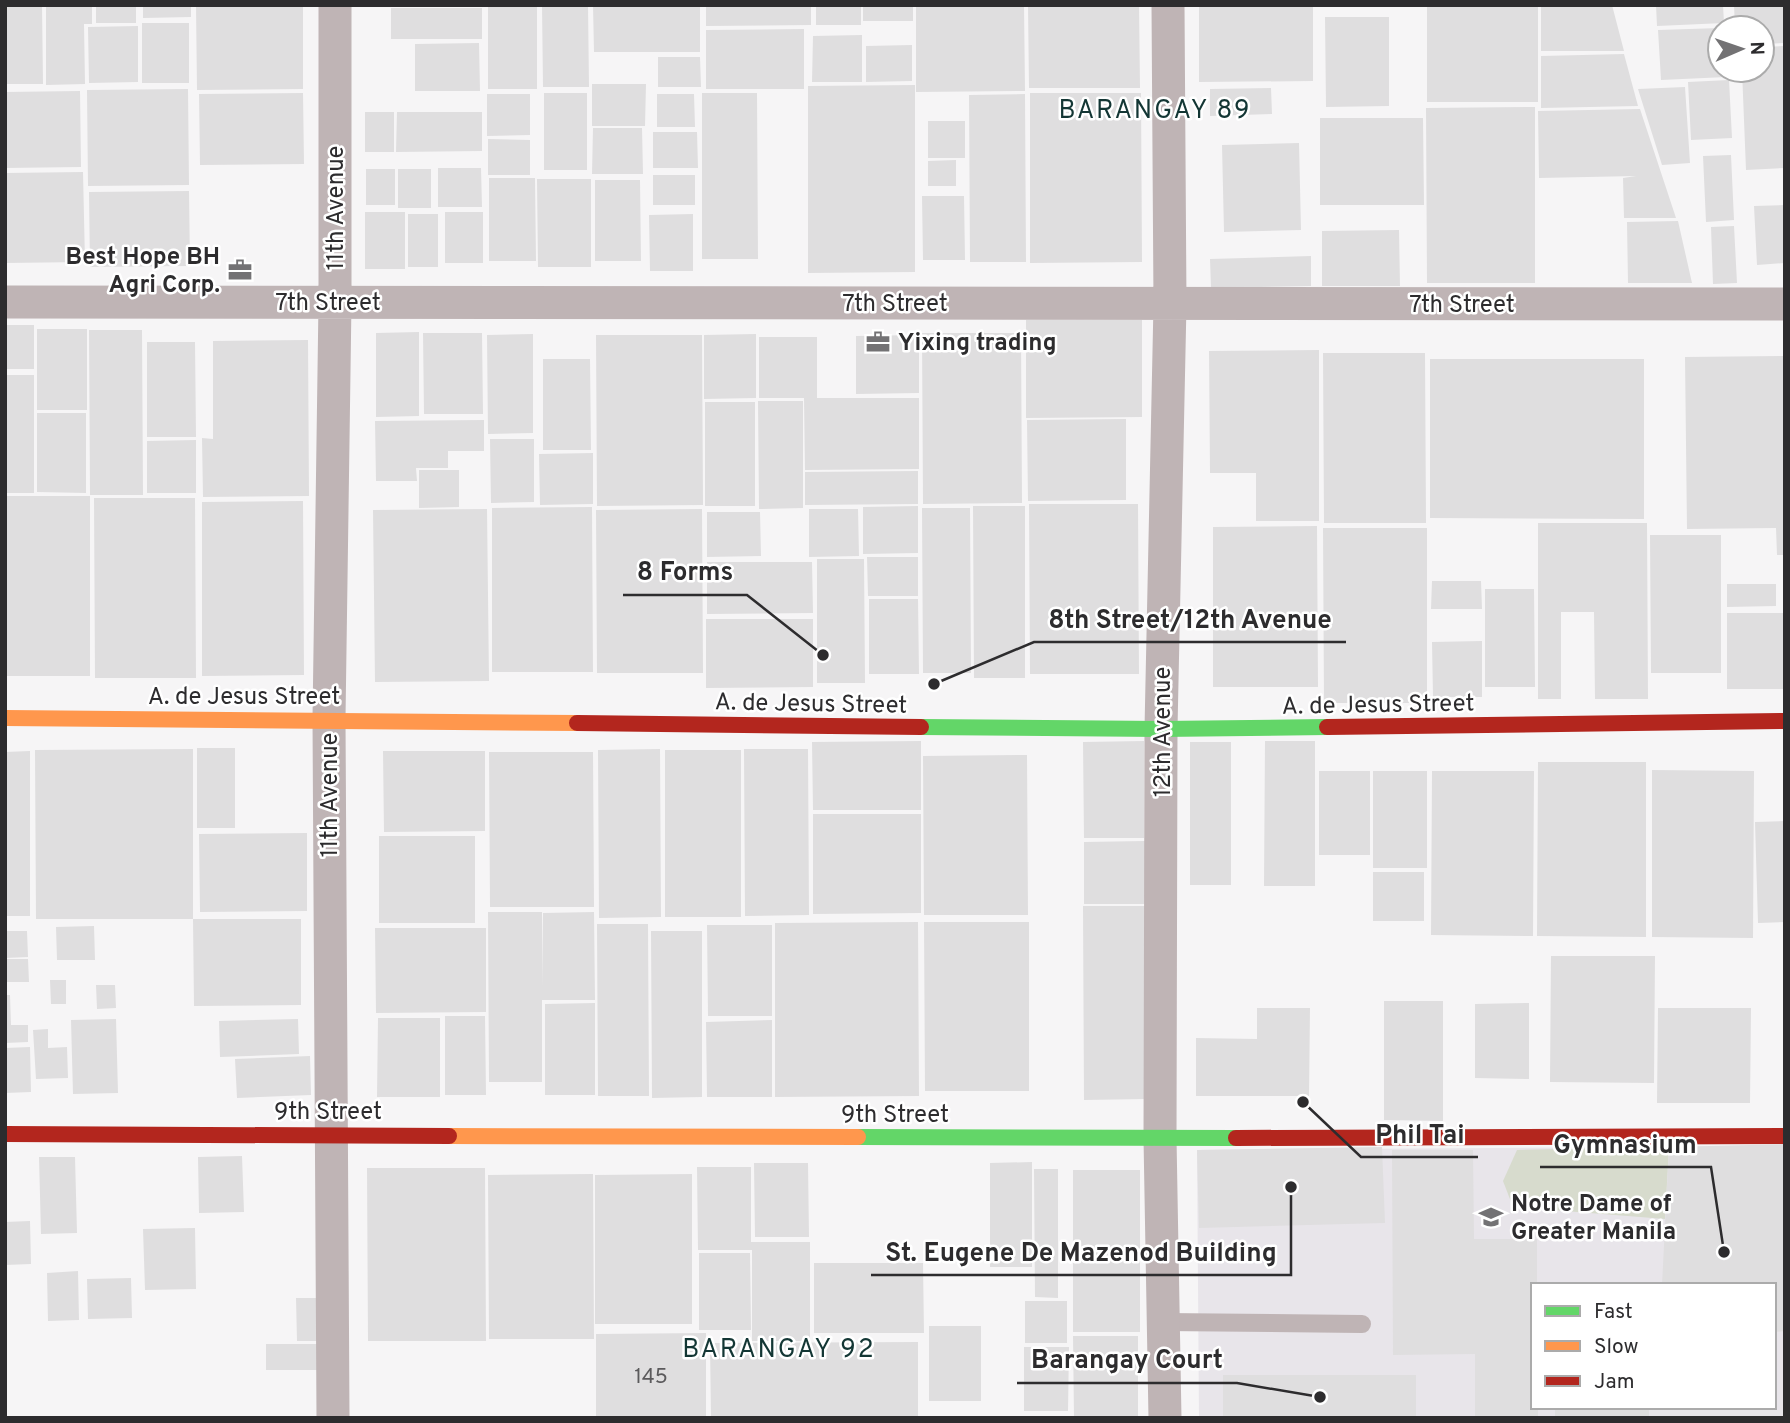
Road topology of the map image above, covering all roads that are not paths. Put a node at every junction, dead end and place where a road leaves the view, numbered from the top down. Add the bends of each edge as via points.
1 (335, 5) edge
2 (1168, 5) edge
3 (5, 302) edge
4 (335, 302) junction
5 (1170, 304) junction
6 (1785, 304) edge
7 (5, 718) edge
8 (329, 719) junction
9 (1785, 721) edge
10 (1161, 729) junction
11 (5, 1133) edge
12 (330, 1133) junction
13 (1785, 1136) edge
14 (1160, 1138) junction
15 (1163, 1322) junction
16 (1362, 1324) dead end
17 (333, 1418) edge
18 (1166, 1418) edge

1 - 4 street, 11th Avenue
2 - 5 street, 12th Avenue
3 - 4 street, 7th Street
4 - 5 street, 7th Street
4 - 8 street, 11th Avenue
5 - 6 street, 7th Street
5 - 10 street, 12th Avenue
7 - 8 main road, A. de Jesus Street
8 - 10 main road, A. de Jesus Street
8 - 12 street, 11th Avenue
9 - 10 main road, A. de Jesus Street
10 - 14 street, 12th Avenue
11 - 12 main road, 9th Street
12 - 14 main road, 9th Street
12 - 17 street, 11th Avenue
13 - 14 main road, 9th Street
14 - 15 street, 12th Avenue
15 - 16 lane
15 - 18 street, 12th Avenue

